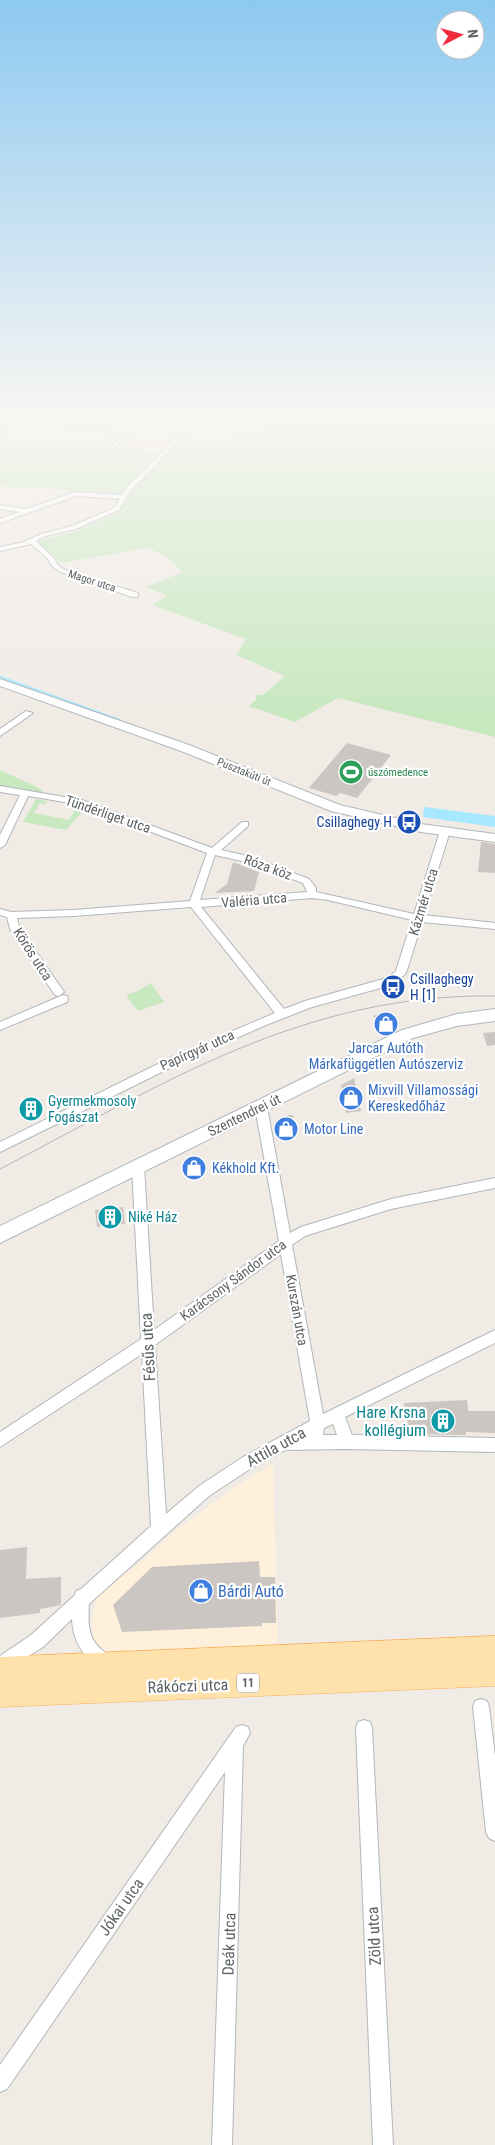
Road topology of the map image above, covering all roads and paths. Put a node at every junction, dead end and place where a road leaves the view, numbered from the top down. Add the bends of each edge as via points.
1 (26, 512) edge
2 (112, 512) edge
3 (0, 521) edge
4 (32, 542) junction
5 (0, 549) edge
6 (135, 595) dead end
7 (0, 682) edge
8 (29, 712) dead end
9 (0, 733) edge
10 (0, 789) edge
11 (25, 793) junction
12 (245, 824) dead end
13 (445, 832) junction
14 (495, 838) edge
15 (0, 845) edge
16 (213, 852) junction
17 (312, 895) junction
18 (194, 906) junction
19 (0, 912) edge
20 (11, 915) junction
21 (418, 918) junction
22 (0, 919) edge
23 (495, 926) edge
24 (401, 973) joint
25 (61, 995) joint
26 (282, 1014) junction
27 (495, 1015) edge
28 (0, 1026) edge
29 (261, 1107) junction
30 (0, 1146) edge
31 (138, 1167) junction
32 (495, 1183) edge
33 (0, 1235) edge
34 (285, 1242) junction
35 (495, 1336) edge
36 (148, 1342) junction
37 (338, 1414) junction
38 (318, 1424) junction
39 (0, 1440) edge
40 (314, 1442) junction
41 (347, 1442) junction
42 (282, 1444) junction
43 (495, 1445) edge
44 (159, 1528) junction
45 (82, 1597) junction
46 (495, 1649) edge
47 (113, 1665) junction
48 (0, 1666) edge
49 (0, 1670) edge
50 (495, 1673) edge
51 (0, 1694) edge
52 (481, 1707) dead end
53 (364, 1728) dead end
54 (239, 1739) joint
55 (495, 1832) edge
56 (0, 2082) edge
57 (222, 2145) edge
58 (383, 2145) edge

1 - 3 street
2 - 4 street via 74,528 43,535
4 - 5 street
4 - 6 street, Magor utca via 63,572
7 - 13 street, Pusztakúti út via 185,748 329,806 396,824
8 - 9 street
10 - 11 street, Tündérliget utca
11 - 15 street
11 - 16 street, Tündérliget utca via 91,806
12 - 16 street
13 - 14 street, Pusztakúti út
13 - 21 street, Kázmér utca
16 - 17 street, Róza köz via 230,853 306,881
16 - 18 street
17 - 18 street, Valéria utca
17 - 21 street, Valéria utca
18 - 20 street, Valéria utca
18 - 26 street
19 - 20 street
20 - 22 street
20 - 25 street, Körös utca via 14,927
21 - 23 street, Valéria utca
21 - 24 street, Kázmér utca
24 - 26 street, Papírgyár utca via 386,984
25 - 28 street, Körös utca
26 - 30 street, Papírgyár utca via 176,1060
27 - 29 street, Szentendrei út via 457,1020 408,1034
29 - 31 street, Szentendrei út
29 - 34 street, Kurszán utca
31 - 33 street, Szentendrei út
31 - 36 street, Fésűs utca
32 - 34 street, Karácsony Sándor utca via 391,1204 300,1232
34 - 36 street, Karácsony Sándor utca
34 - 38 street, Kurszán utca
35 - 37 street, Attila utca
36 - 39 street, Karácsony Sándor utca
36 - 44 street, Fésűs utca
37 - 38 street, Attila utca
37 - 41 street
38 - 40 street
38 - 42 street, Attila utca
40 - 41 street
40 - 42 street
41 - 43 street
42 - 44 street, Attila utca via 204,1491
44 - 45 street, Attila utca
45 - 47 street via 80,1628 84,1642 94,1655
45 - 48 street, Attila utca via 37,1640
46 - 47 main road, Rákóczi utca / 11
47 - 49 main road, Rákóczi utca / 11
50 - 51 main road, Rákóczi utca / 11
52 - 55 street
53 - 58 street, Zöld utca
54 - 56 street, Jókai utca
54 - 57 street, Deák utca

